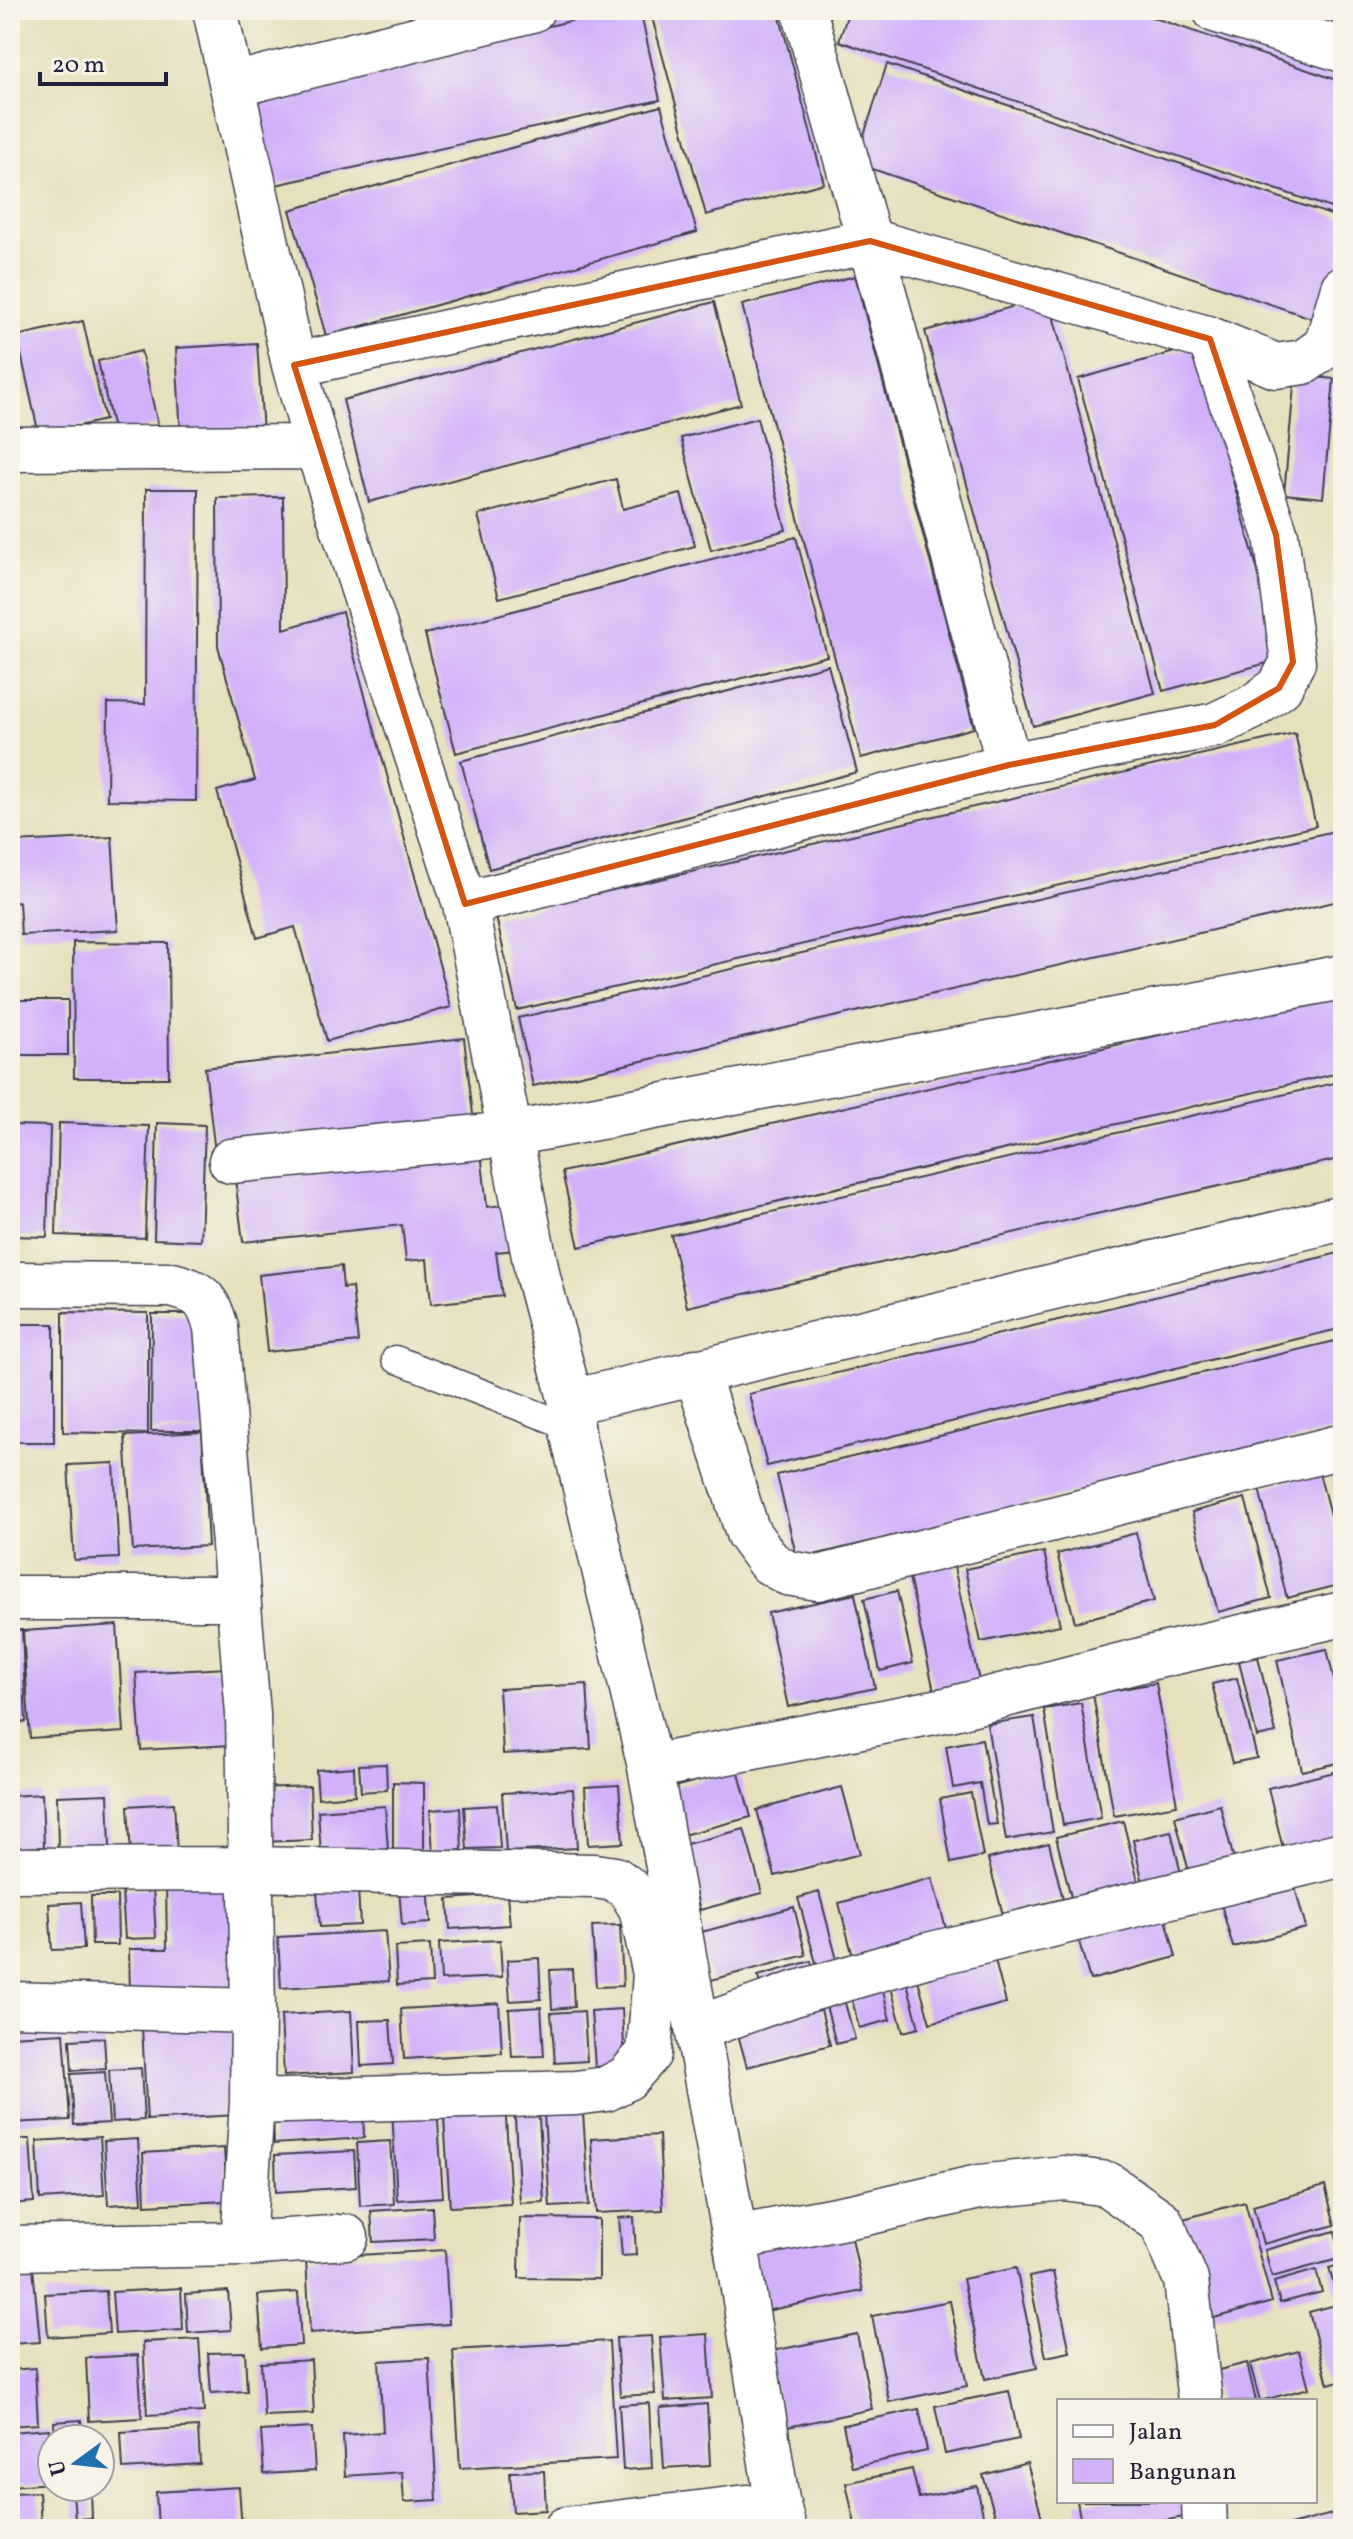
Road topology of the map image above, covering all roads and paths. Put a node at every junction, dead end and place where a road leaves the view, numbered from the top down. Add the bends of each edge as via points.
1 (215, 10) edge
2 (532, 10) edge
3 (804, 10) edge
4 (1215, 10) edge
5 (1343, 50) edge
6 (233, 85) junction
7 (870, 241) junction
8 (1343, 288) edge
9 (1210, 339) junction
10 (294, 365) junction
11 (317, 447) junction
12 (10, 449) edge
13 (1009, 765) junction
14 (465, 904) junction
15 (1343, 977) edge
16 (511, 1134) junction
17 (231, 1161) dead end
18 (1343, 1218) edge
19 (10, 1284) edge
20 (395, 1359) dead end
21 (696, 1371) junction
22 (571, 1414) junction
23 (1343, 1446) edge
24 (10, 1598) edge
25 (237, 1598) junction
26 (1343, 1614) edge
27 (650, 1767) junction
28 (1343, 1854) edge
29 (249, 1869) junction
30 (10, 1870) edge
31 (10, 2004) edge
32 (253, 2011) junction
33 (698, 2028) junction
34 (252, 2102) junction
35 (346, 2237) dead end
36 (735, 2238) junction
37 (243, 2244) junction
38 (10, 2248) edge
39 (1200, 2399) edge
40 (1204, 2503) edge
41 (766, 2518) edge
42 (566, 2529) edge
43 (1205, 2529) edge

1 - 6 street
2 - 6 street
3 - 7 street
4 - 5 street
6 - 10 street
7 - 9 street
7 - 10 street
7 - 13 street
8 - 9 street via 1326,346 1304,362 1276,366
9 - 13 street via 1276,535 1293,662 1279,688 1215,725
10 - 11 street
11 - 12 street
11 - 14 street
13 - 14 street
14 - 16 street
15 - 16 street
16 - 17 street
16 - 22 street
18 - 21 street
19 - 25 street via 172,1285 196,1291 209,1305 216,1327
20 - 22 lane
21 - 22 street
21 - 23 street via 748,1533 769,1562 787,1573 818,1578
22 - 27 street
24 - 25 street
25 - 29 street via 248,1714
26 - 27 street via 950,1709
27 - 33 street
28 - 33 street via 928,1955
29 - 30 street
29 - 32 street
29 - 34 street via 615,1879 641,1908 655,1974 649,2053 627,2078 606,2089
31 - 32 street
32 - 34 street
33 - 36 street
34 - 37 street
35 - 37 street
36 - 39 street via 979,2187 1064,2178 1107,2184 1161,2222 1186,2280
36 - 41 street via 777,2500
37 - 38 street
40 - 43 street
41 - 42 street

